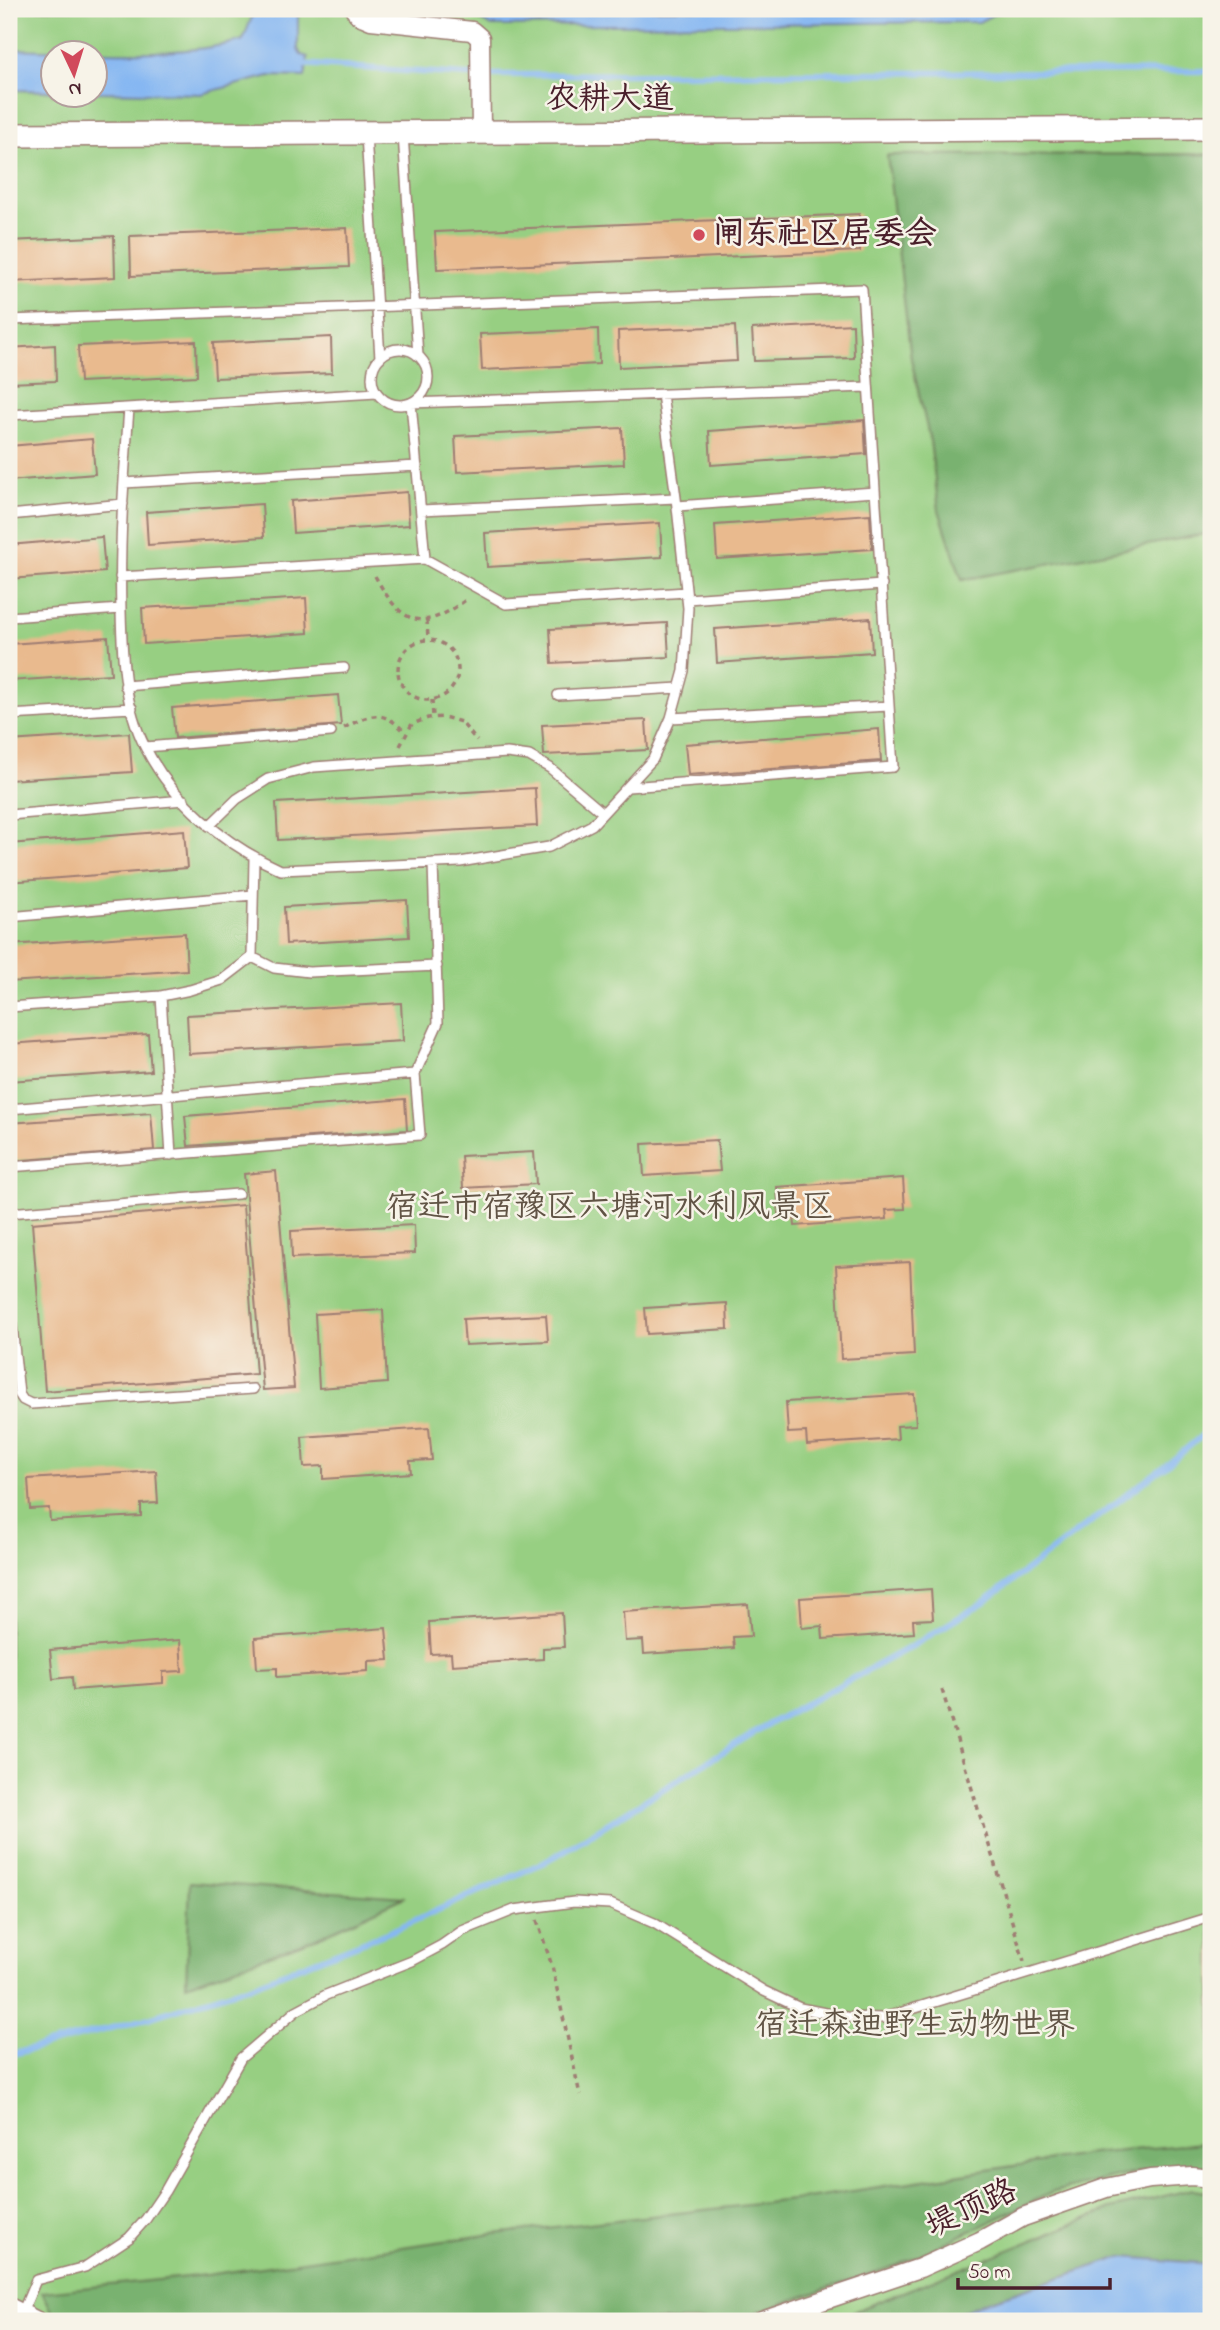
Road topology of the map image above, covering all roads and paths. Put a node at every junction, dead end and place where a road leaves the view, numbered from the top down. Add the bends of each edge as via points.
1 (354, 9) edge
2 (1211, 128) edge
3 (403, 132) junction
4 (481, 132) junction
5 (366, 133) junction
6 (9, 135) edge
7 (415, 305) junction
8 (377, 306) junction
9 (9, 320) edge
10 (418, 356) junction
11 (380, 358) junction
12 (869, 387) junction
13 (377, 393) junction
14 (662, 394) junction
15 (411, 403) junction
16 (129, 408) junction
17 (9, 415) edge
18 (417, 466) junction
19 (124, 483) junction
20 (875, 492) junction
21 (677, 502) junction
22 (122, 505) junction
23 (421, 510) junction
24 (9, 515) edge
25 (425, 559) junction
26 (367, 562) junction
27 (120, 577) junction
28 (881, 585) junction
29 (480, 590) junction
30 (687, 596) junction
31 (121, 608) junction
32 (9, 617) edge
33 (427, 620) junction
34 (428, 640) junction
35 (344, 668) dead end
36 (125, 686) junction
37 (679, 688) junction
38 (558, 695) dead end
39 (432, 700) junction
40 (889, 706) junction
41 (132, 708) junction
42 (9, 715) edge
43 (433, 718) junction
44 (671, 718) junction
45 (331, 732) joint
46 (406, 733) junction
47 (145, 747) junction
48 (487, 754) junction
49 (394, 761) junction
50 (628, 787) junction
51 (184, 800) junction
52 (603, 813) junction
53 (9, 815) edge
54 (209, 826) junction
55 (254, 858) junction
56 (433, 863) junction
57 (253, 895) junction
58 (9, 917) edge
59 (252, 957) junction
60 (437, 966) junction
61 (162, 996) junction
62 (9, 1007) edge
63 (415, 1074) junction
64 (167, 1095) junction
65 (9, 1109) edge
66 (171, 1155) junction
67 (9, 1167) edge
68 (238, 1194) dead end
69 (9, 1213) edge
70 (9, 1296) edge
71 (254, 1390) dead end
72 (942, 1689) dead end
73 (533, 1908) junction
74 (1211, 1917) edge
75 (1028, 1973) junction
76 (580, 2095) dead end
77 (1211, 2178) edge
78 (22, 2314) edge
79 (762, 2321) edge

1 - 4 street via 371,20 472,31 480,37
2 - 4 street, 农耕大道
3 - 4 street, 农耕大道
3 - 5 street, 农耕大道
3 - 7 lane
5 - 6 street, 农耕大道
5 - 8 lane
7 - 8 lane
7 - 10 lane
7 - 12 lane via 862,289
8 - 9 lane
8 - 11 lane
10 - 11 lane via 403,349
10 - 15 lane via 425,363 428,382
11 - 13 lane via 372,375
12 - 14 lane
12 - 20 lane
13 - 15 lane via 392,404
13 - 16 lane
14 - 15 lane
14 - 21 lane
15 - 18 lane
16 - 17 lane
16 - 19 lane
18 - 19 lane
18 - 23 lane
19 - 22 lane
20 - 21 lane
20 - 28 lane
21 - 23 lane
21 - 30 lane
22 - 24 lane
22 - 27 lane
23 - 25 lane
25 - 26 lane
25 - 29 lane
26 - 27 lane
26 - 33 path via 403,614
27 - 31 lane
28 - 30 lane
28 - 40 lane
29 - 30 lane via 506,604
29 - 33 path via 454,609
30 - 37 lane via 684,671
31 - 32 lane
31 - 36 lane
33 - 34 path
34 - 39 path via 450,649 458,668 453,688
34 - 39 path via 406,649 398,676 407,692
35 - 36 lane
36 - 41 lane
37 - 38 lane
37 - 44 lane
39 - 43 path
40 - 44 lane
40 - 50 lane via 893,767
41 - 42 lane
41 - 47 lane
43 - 46 path via 412,724
43 - 48 path via 461,722
44 - 50 lane via 653,758
45 - 46 path via 377,715 392,719
45 - 47 lane
46 - 49 path
47 - 51 lane
48 - 49 lane
48 - 52 lane via 529,756
49 - 54 lane via 314,767 268,779 237,799
50 - 52 lane
51 - 53 lane
51 - 54 lane
52 - 56 lane via 592,825 549,847
54 - 55 lane
55 - 56 lane via 281,870
55 - 57 lane
56 - 60 lane
57 - 58 lane
57 - 59 lane
59 - 60 lane via 274,968 309,972
59 - 61 lane via 222,980
60 - 63 lane via 438,1023
61 - 62 lane
61 - 64 lane
63 - 64 lane
63 - 66 lane via 420,1135
64 - 65 lane
64 - 66 lane
66 - 67 lane
68 - 69 lane
70 - 71 lane via 17,1386 23,1400 31,1404
72 - 75 path
73 - 75 lane via 574,1902 610,1904 654,1923 764,1991 800,2008 846,2017 883,2018
73 - 76 path via 552,1966
73 - 78 lane via 485,1921 412,1961 326,1995 265,2035 241,2058 146,2219 129,2238 85,2267 36,2280
74 - 75 lane
77 - 79 street, 堤顶路 via 1150,2179 1106,2188 1023,2217 920,2268

